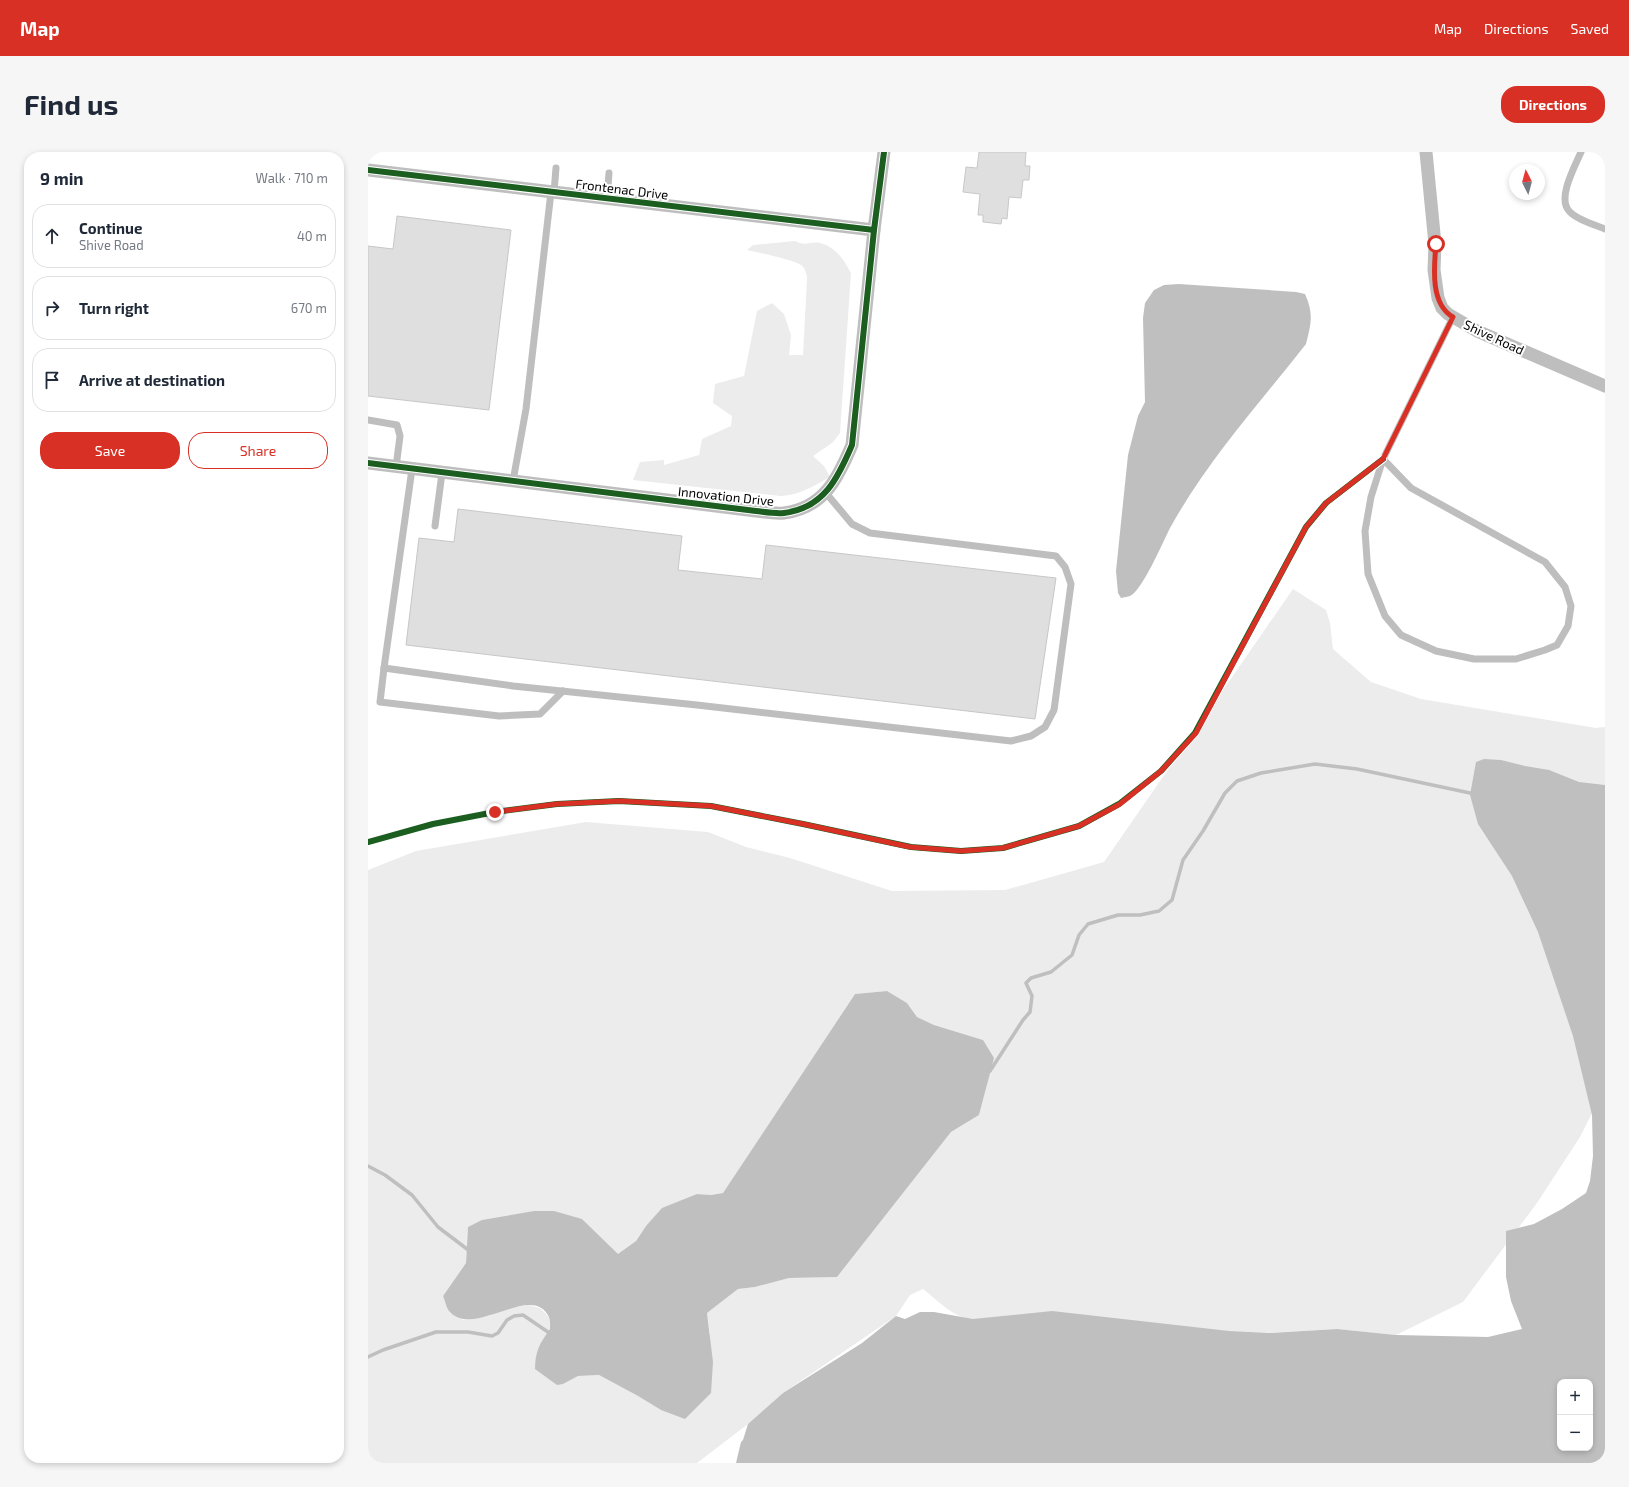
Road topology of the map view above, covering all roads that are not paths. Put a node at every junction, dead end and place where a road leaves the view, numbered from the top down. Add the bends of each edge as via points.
1 (884, 152) edge
2 (1426, 152) edge
3 (1581, 152) edge
4 (556, 168) dead end
5 (368, 170) edge
6 (609, 173) dead end
7 (552, 192) junction
8 (607, 198) junction
9 (1605, 229) edge
10 (874, 230) junction
11 (1453, 317) junction
12 (1605, 386) edge
13 (368, 420) edge
14 (1383, 459) junction
15 (368, 463) edge
16 (396, 467) junction
17 (412, 469) junction
18 (442, 472) junction
19 (513, 482) junction
20 (826, 492) junction
21 (435, 526) dead end
22 (384, 668) junction
23 (563, 691) junction

1 - 10 street, Innovation Drive
2 - 11 street, Shive Road via 1436,244 1434,270 1438,298 1442,308
3 - 9 lane via 1565,193 1565,204 1579,218
4 - 7 lane
5 - 7 street, Frontenac Drive
6 - 8 lane
7 - 8 street, Frontenac Drive
7 - 19 lane via 526,410
8 - 10 street, Frontenac Drive
10 - 20 street, Innovation Drive via 852,445 841,472
11 - 12 street, Shive Road via 1477,331
11 - 14 lane
13 - 16 lane via 397,425 400,436
14 - 14 lane via 1411,488 1545,562 1565,587 1571,606 1568,626 1557,645 1516,659 1474,658 1436,651 1401,635 1385,616 1368,574 1365,531 1371,496
15 - 16 street, Innovation Drive
16 - 17 street, Innovation Drive
17 - 18 street, Innovation Drive
17 - 22 lane
18 - 19 street, Innovation Drive
18 - 21 lane
19 - 20 street, Innovation Drive via 783,513 806,508
20 - 23 lane via 852,524 870,533 1056,556 1066,568 1071,584 1054,710 1045,727 1031,736 1012,741
22 - 23 lane
22 - 23 lane via 380,702 499,716 540,714

